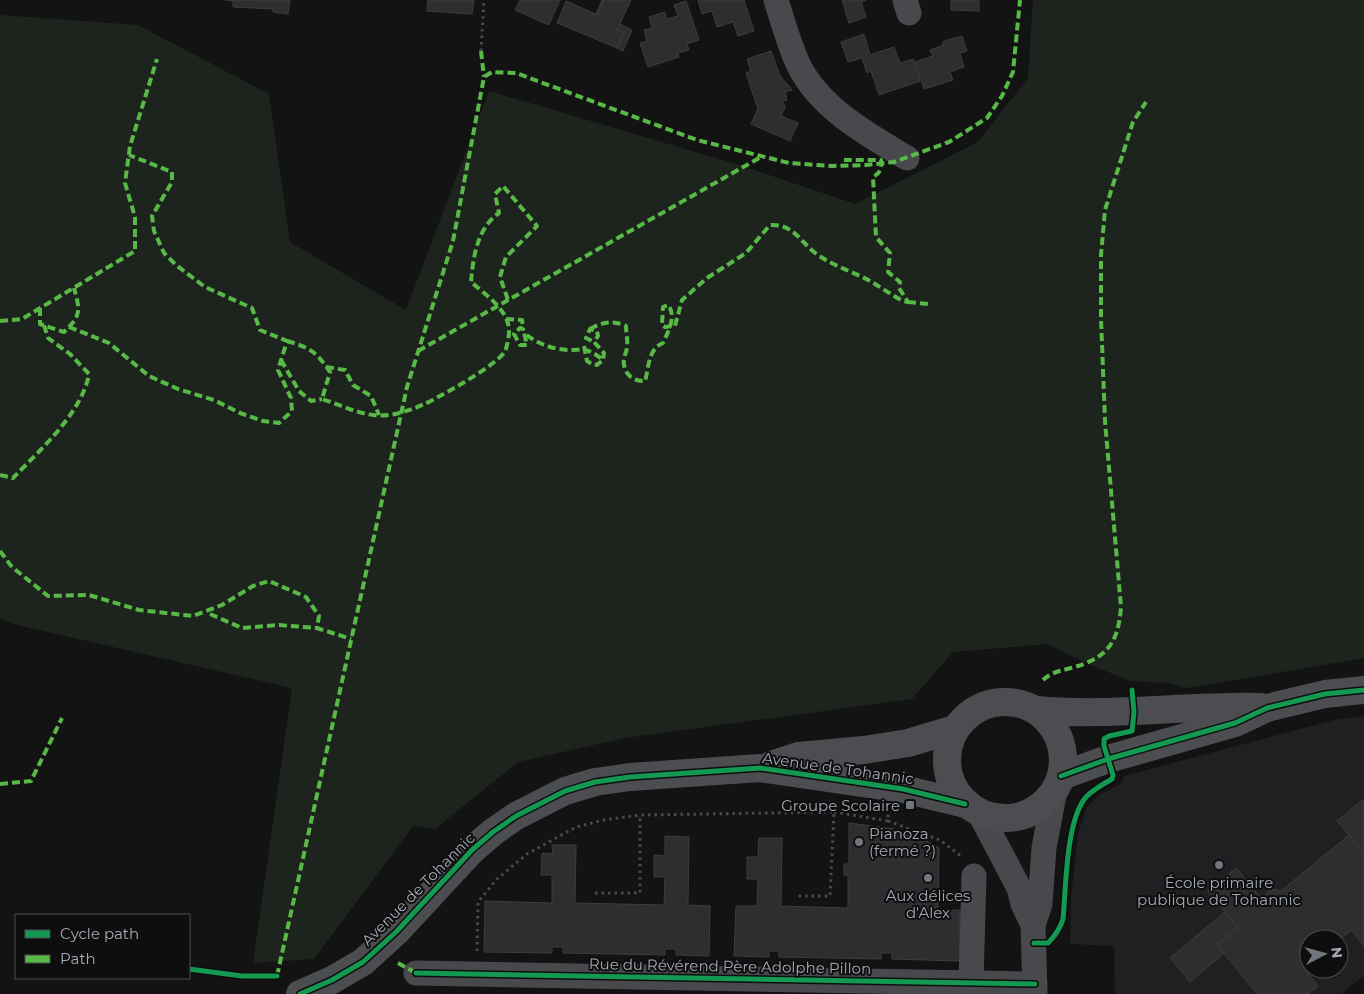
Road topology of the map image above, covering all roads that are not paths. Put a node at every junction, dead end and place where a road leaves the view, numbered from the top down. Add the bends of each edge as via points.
1 (776, 0) edge
2 (907, 158) dead end
3 (1364, 690) edge
4 (1267, 708) junction
5 (1036, 710) junction
6 (955, 729) junction
7 (760, 768) junction
8 (1058, 784) junction
9 (973, 809) junction
10 (969, 867) road end
11 (1033, 925) junction
12 (416, 973) dead end
13 (971, 982) junction
14 (1035, 989) edge
15 (300, 994) edge

1 - 2 street via 799,67 811,84 827,102 863,131
3 - 4 street via 1325,694
4 - 5 street via 1230,706 1066,713
4 - 8 street via 1235,723 1108,759
5 - 6 street via 1022,704 991,703 977,708
5 - 8 street via 1050,723 1059,739 1063,758
6 - 7 street, Avenue de Tohannic via 908,743 798,756
6 - 9 street via 947,748 947,768 953,788
7 - 9 street, Avenue de Tohannic via 903,789
7 - 15 street, Avenue de Tohannic via 604,781 565,791 539,803 516,816 472,850 396,932 363,962
8 - 9 street via 1044,804 1014,818 997,819
8 - 11 street, Rue du Révérend Père Adolphe Pillon via 1044,848 1040,904
9 - 11 street, Rue du Révérend Père Adolphe Pillon via 1019,888
10 - 13 street
11 - 14 street, Rue du Révérend Père Adolphe Pillon
12 - 13 street, Rue du Révérend Père Adolphe Pillon
13 - 14 street, Rue du Révérend Père Adolphe Pillon

